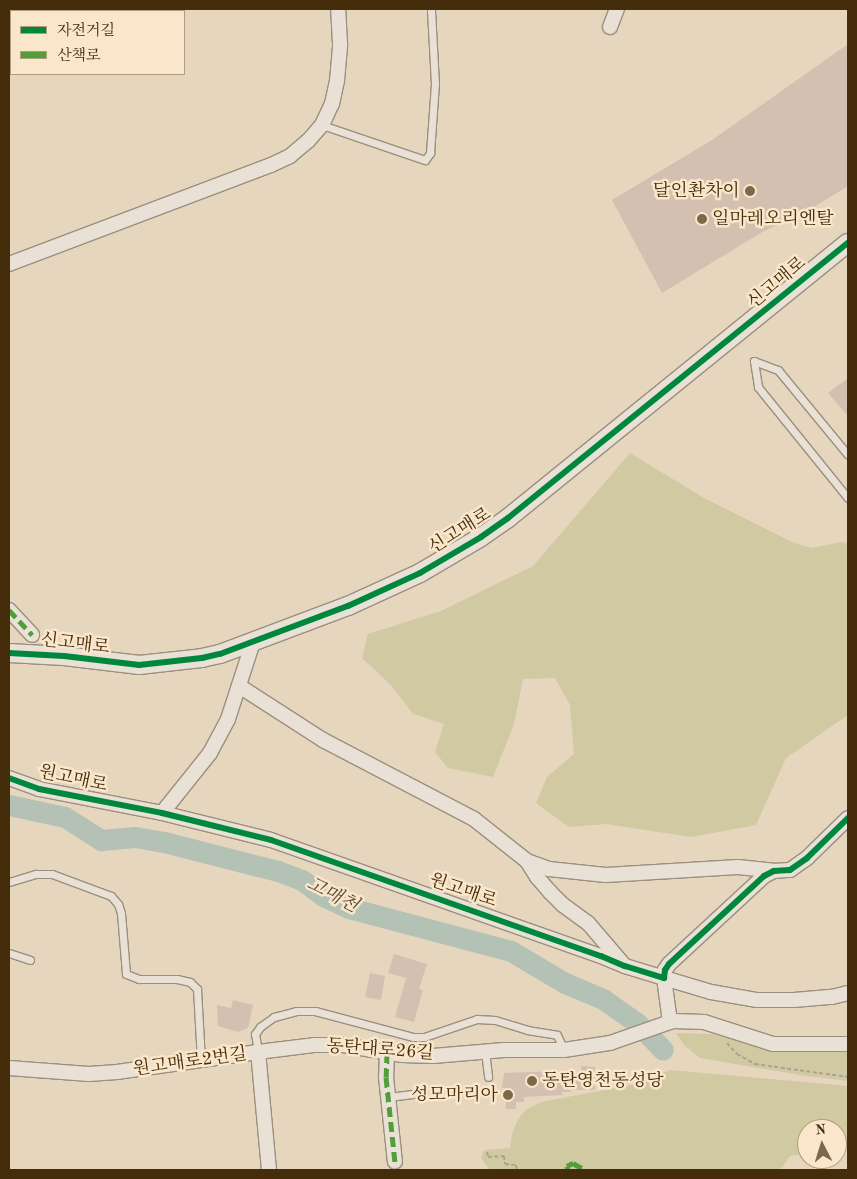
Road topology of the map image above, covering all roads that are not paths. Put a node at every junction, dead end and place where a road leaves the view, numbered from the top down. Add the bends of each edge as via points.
1 (338, 9) edge
2 (432, 9) edge
3 (617, 9) edge
4 (610, 27) dead end
5 (322, 124) junction
6 (848, 243) edge
7 (9, 264) edge
8 (848, 455) edge
9 (848, 498) edge
10 (9, 610) edge
11 (32, 635) dead end
12 (253, 642) junction
13 (9, 653) edge
14 (239, 686) junction
15 (9, 778) edge
16 (162, 813) junction
17 (848, 818) edge
18 (527, 861) junction
19 (774, 871) junction
20 (9, 882) edge
21 (9, 953) edge
22 (30, 960) dead end
23 (626, 966) junction
24 (664, 978) junction
25 (848, 993) edge
26 (667, 1023) junction
27 (848, 1044) edge
28 (564, 1050) junction
29 (485, 1051) junction
30 (258, 1052) junction
31 (387, 1053) junction
32 (201, 1060) junction
33 (9, 1068) edge
34 (488, 1077) dead end
35 (413, 1094) dead end
36 (388, 1097) junction
37 (395, 1162) dead end
38 (269, 1170) edge

1 - 5 street via 337,81 332,104
2 - 5 lane via 435,84 430,153 425,160
3 - 4 street
5 - 7 street via 290,156 271,165
6 - 12 street, 신고매로 via 719,350 481,537 420,573 348,606
8 - 9 lane via 778,370 754,361 758,387
10 - 11 street
12 - 13 street, 신고매로 via 211,656 159,664 119,664
12 - 14 street
14 - 16 street via 228,719 210,753
14 - 18 street via 323,740 474,819
15 - 16 street, 원고매로 via 39,789
16 - 23 street, 원고매로 via 270,840
17 - 19 street via 807,858 790,870
18 - 19 street via 549,868 606,874 738,867
18 - 23 street via 550,892 588,922
19 - 24 street via 764,876 670,964
20 - 32 lane via 36,874 52,874 111,896 121,913 126,974 139,980 177,979 190,982 197,989
21 - 22 lane
23 - 24 street, 원고매로
24 - 25 street via 711,992 757,1000 794,1000
24 - 26 street
26 - 27 street via 704,1022 773,1044
26 - 28 street, 동탄대로26길 via 584,1049
28 - 29 street, 동탄대로26길
28 - 30 lane, 원고매로2번길 via 557,1035 495,1020 477,1019 424,1038 315,1011 296,1011 274,1017 260,1027 255,1034
29 - 31 street, 동탄대로26길 via 433,1056
29 - 34 lane
30 - 31 street, 동탄대로26길 via 314,1045
30 - 32 street, 원고매로2번길
30 - 38 street
31 - 36 street
32 - 33 street, 원고매로2번길 via 89,1074
35 - 36 lane
36 - 37 street

